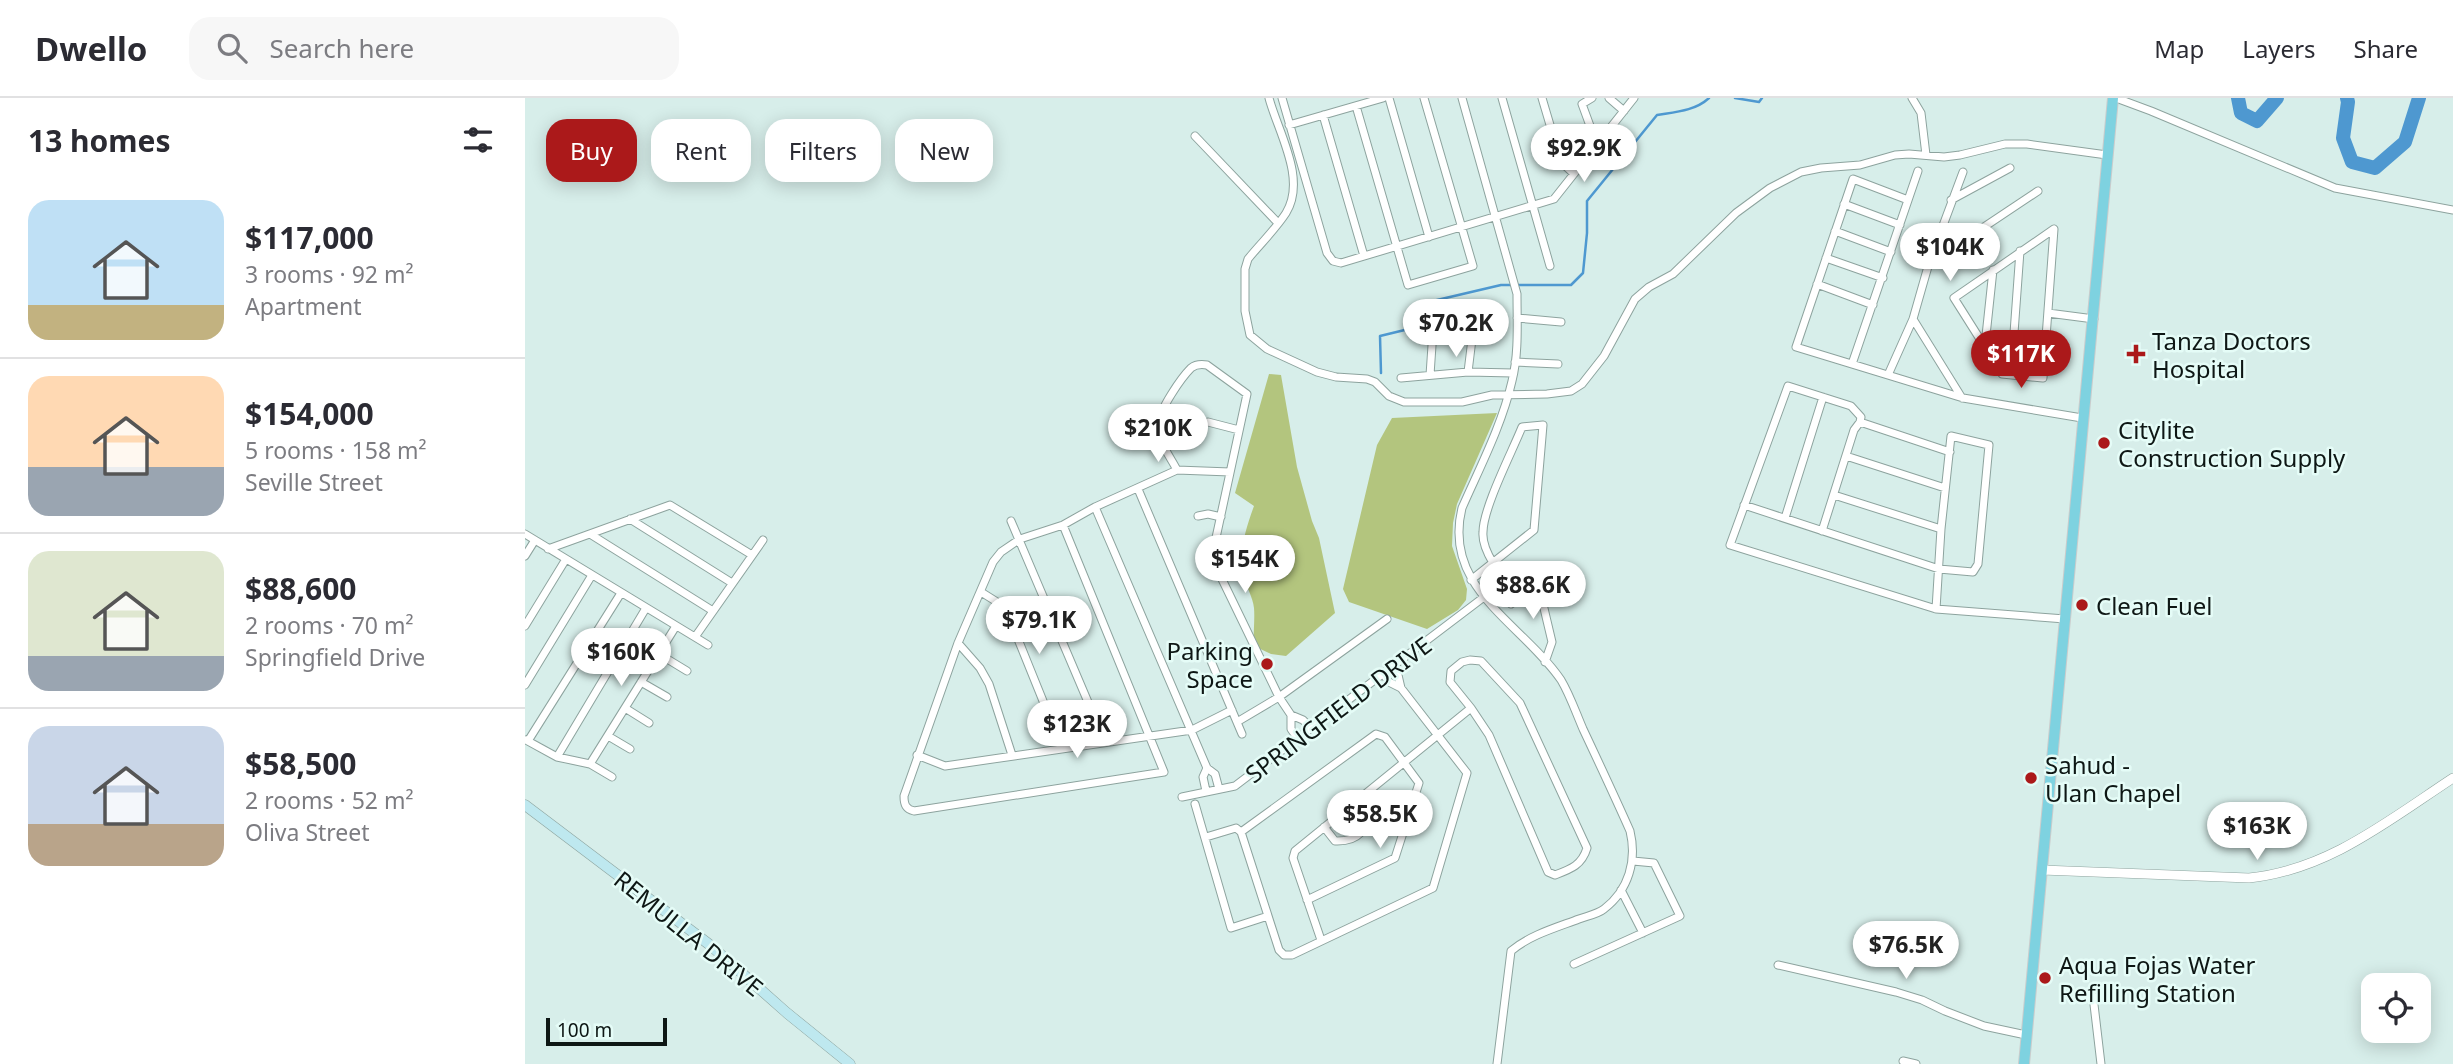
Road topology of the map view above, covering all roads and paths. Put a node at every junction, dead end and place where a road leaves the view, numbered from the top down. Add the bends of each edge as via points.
1 (1269, 98) edge
2 (1282, 98) edge
3 (1383, 98) edge
4 (1389, 98) edge
5 (1424, 98) edge
6 (1462, 98) edge
7 (1502, 98) edge
8 (1542, 98) edge
9 (1592, 98) edge
10 (1609, 98) edge
11 (1634, 98) edge
12 (1912, 98) edge
13 (2114, 98) edge
14 (1356, 106) junction
15 (1624, 111) junction
16 (1323, 115) junction
17 (1289, 125) junction
18 (1195, 136) dead end
19 (1601, 140) junction
20 (1926, 155) junction
21 (2107, 155) junction
22 (2010, 168) dead end
23 (1918, 171) dead end
24 (1963, 172) dead end
25 (1574, 174) junction
26 (2038, 191) dead end
27 (1908, 200) junction
28 (1951, 200) junction
29 (1844, 204) junction
30 (1532, 206) junction
31 (2453, 211) edge
32 (1497, 217) junction
33 (1278, 223) junction
34 (1900, 225) junction
35 (1462, 228) junction
36 (1835, 231) junction
37 (1429, 237) junction
38 (1396, 247) junction
39 (2021, 251) junction
40 (1891, 252) junction
41 (1364, 256) junction
42 (1826, 258) junction
43 (1930, 263) junction
44 (1550, 266) dead end
45 (1993, 270) junction
46 (1882, 278) junction
47 (1817, 284) junction
48 (1874, 305) junction
49 (1476, 306) dead end
50 (2048, 313) junction
51 (1434, 316) dead end
52 (1517, 318) junction
53 (1913, 319) junction
54 (2094, 319) junction
55 (1561, 322) dead end
56 (1985, 346) junction
57 (1515, 362) junction
58 (1558, 364) dead end
59 (1851, 364) junction
60 (1468, 372) junction
61 (1513, 373) junction
62 (2011, 374) junction
63 (1430, 375) junction
64 (1888, 375) junction
65 (1401, 378) dead end
66 (1508, 394) junction
67 (1823, 397) junction
68 (1963, 398) junction
69 (2082, 418) junction
70 (1208, 422) dead end
71 (1860, 422) junction
72 (1239, 430) junction
73 (1950, 452) junction
74 (1846, 456) junction
75 (1177, 470) junction
76 (1230, 472) junction
77 (1945, 488) junction
78 (1138, 489) junction
79 (1833, 495) junction
80 (1744, 505) junction
81 (1095, 507) junction
82 (1198, 516) dead end
83 (1221, 517) junction
84 (1784, 518) junction
85 (630, 519) junction
86 (1010, 521) dead end
87 (1063, 525) junction
88 (1941, 529) junction
89 (1822, 531) junction
90 (525, 534) edge
91 (590, 534) junction
92 (535, 540) junction
93 (763, 540) dead end
94 (1020, 540) junction
95 (548, 549) junction
96 (752, 555) junction
97 (525, 556) edge
98 (566, 559) junction
99 (1493, 563) junction
100 (1939, 569) junction
101 (1552, 574) dead end
102 (592, 575) junction
103 (1471, 580) junction
104 (733, 583) junction
105 (1538, 583) junction
106 (981, 592) junction
107 (621, 593) junction
108 (1484, 597) junction
109 (1511, 604) dead end
110 (646, 608) junction
111 (1936, 609) junction
112 (713, 611) junction
113 (1387, 619) dead end
114 (2065, 619) junction
115 (525, 626) edge
116 (676, 626) junction
117 (695, 637) junction
118 (958, 643) junction
119 (708, 645) dead end
120 (659, 654) junction
121 (1545, 662) junction
122 (1393, 668) junction
123 (687, 671) dead end
124 (1384, 675) junction
125 (641, 682) junction
126 (525, 685) edge
127 (1401, 688) junction
128 (667, 696) dead end
129 (1279, 697) junction
130 (625, 708) junction
131 (1471, 708) junction
132 (1232, 710) junction
133 (1291, 715) junction
134 (1237, 722) junction
135 (649, 723) dead end
136 (1311, 728) junction
137 (1192, 730) junction
138 (1242, 734) dead end
139 (1438, 735) junction
140 (608, 736) junction
141 (1149, 736) junction
142 (1298, 739) junction
143 (527, 740) edge
144 (1105, 742) junction
145 (1062, 748) junction
146 (630, 749) dead end
147 (917, 755) junction
148 (1012, 755) junction
149 (557, 757) junction
150 (1404, 763) junction
151 (590, 765) junction
152 (1207, 768) junction
153 (612, 777) dead end
154 (2453, 778) edge
155 (1219, 789) junction
156 (1206, 791) junction
157 (1363, 795) junction
158 (1182, 797) dead end
159 (1195, 804) dead end
160 (525, 805) edge
161 (1324, 827) junction
162 (1241, 832) junction
163 (1206, 837) junction
164 (1633, 861) junction
165 (2042, 870) junction
166 (1621, 890) junction
167 (1307, 900) junction
168 (1268, 916) junction
169 (1643, 933) junction
170 (1321, 940) junction
171 (1574, 964) dead end
172 (1778, 964) dead end
173 (2094, 996) dead end
174 (2026, 1035) junction
175 (1903, 1061) dead end
176 (850, 1064) edge
177 (1497, 1064) edge
178 (1916, 1064) edge
179 (2024, 1064) edge
180 (2101, 1064) edge

1 - 33 street via 1292,174 1292,193
2 - 17 street
3 - 14 street
4 - 37 street
5 - 35 street
6 - 32 street
7 - 30 street
8 - 25 street via 1561,162
9 - 19 street via 1582,104 1593,134
10 - 15 street
11 - 15 street
12 - 20 street via 1921,113
13 - 21 main road
13 - 31 street via 2335,188
14 - 16 street
14 - 38 street
15 - 19 street
16 - 17 street
16 - 41 street
17 - 41 street via 1329,257 1341,263
18 - 33 street
19 - 25 street
20 - 21 street via 1944,157 2027,144
20 - 66 street via 1895,155 1860,165 1801,172 1770,188 1736,213 1673,274 1635,299 1610,348 1582,384 1571,391
21 - 54 main road
22 - 28 street
23 - 27 street
24 - 28 street
25 - 30 street via 1554,199
26 - 43 street
27 - 29 street via 1853,179
27 - 34 street
28 - 43 street
29 - 34 street
29 - 36 street
30 - 32 street
30 - 44 street
32 - 35 street
32 - 52 street via 1517,294
33 - 66 street via 1245,269 1247,326 1257,342 1325,375 1375,382 1389,396 1404,402 1462,402
34 - 40 street
35 - 37 street
35 - 38 street via 1472,265 1408,285
36 - 40 street
36 - 42 street
37 - 38 street
38 - 41 street
39 - 45 street
39 - 50 street via 2054,229
39 - 62 street
40 - 46 street
42 - 46 street
42 - 47 street
43 - 53 street
45 - 56 street
45 - 56 street via 1954,298
46 - 48 street
47 - 48 street
47 - 59 street via 1796,347
48 - 59 street
49 - 60 street
50 - 54 street
50 - 62 street via 2043,378
51 - 63 street
52 - 55 street
52 - 57 street
53 - 64 street
53 - 68 street
54 - 69 main road
56 - 62 street via 2002,374
57 - 58 street
57 - 61 street
59 - 64 street
60 - 61 street
60 - 63 street
61 - 66 street
63 - 65 street
64 - 68 street
66 - 103 street via 1459,520 1460,551
67 - 71 street via 1851,406
67 - 80 street via 1788,386
67 - 84 street
68 - 69 street
69 - 114 main road
70 - 72 street
71 - 73 street
71 - 74 street
72 - 75 street via 1247,394 1207,365 1192,367 1157,424
72 - 76 street
73 - 77 street
73 - 100 street via 1951,436 1989,445 1976,569
74 - 77 street
74 - 79 street
75 - 76 street
75 - 78 street
76 - 83 street
77 - 88 street
78 - 81 street
78 - 132 street
79 - 88 street
79 - 89 street
80 - 84 street
80 - 111 street via 1730,545
81 - 87 street
81 - 137 street
82 - 83 street
83 - 129 street via 1214,547 1219,573
84 - 89 street
85 - 91 street
85 - 96 street via 670,505
85 - 104 street
86 - 94 street
87 - 94 street
87 - 141 street
88 - 100 street
89 - 100 street
90 - 92 street
91 - 95 street
91 - 112 street
92 - 95 street
92 - 97 street
93 - 96 street
94 - 106 street via 993,562
94 - 144 street
95 - 98 street
96 - 104 street
98 - 102 street
98 - 115 street
99 - 99 street via 1534,530 1543,425 1522,427 1486,514 1482,531
99 - 103 street
100 - 111 street
101 - 105 street
102 - 107 street
102 - 126 street
103 - 108 street
104 - 112 street
105 - 109 street
105 - 121 street via 1552,642
106 - 118 street
106 - 145 street via 1005,607
107 - 110 street
107 - 143 street
108 - 121 street
108 - 122 street, SPRINGFIELD DRIVE
110 - 116 street
110 - 149 street
111 - 114 street
112 - 117 street
113 - 129 street
114 - 165 main road
116 - 117 street
116 - 120 street
117 - 119 street
118 - 147 street
118 - 148 street via 989,684
120 - 123 street
120 - 125 street
121 - 164 street via 1562,681 1630,831
122 - 124 street, SPRINGFIELD DRIVE
122 - 127 street
124 - 127 street
124 - 136 street, SPRINGFIELD DRIVE
125 - 128 street
125 - 130 street
127 - 139 street
129 - 133 street
129 - 134 street
130 - 135 street
130 - 140 street
131 - 131 street via 1450,682 1451,671 1462,662 1481,661 1520,703 1587,848 1575,867 1555,875 1548,872 1489,735
131 - 139 street
132 - 134 street
132 - 137 street
133 - 136 street
133 - 142 street via 1291,729
134 - 138 street
136 - 142 street, SPRINGFIELD DRIVE
137 - 141 street
137 - 152 street
139 - 150 street
139 - 170 street via 1467,773 1433,888
140 - 146 street
140 - 151 street
141 - 144 street
141 - 147 street via 1164,772 914,811 906,807 904,796
142 - 155 street, SPRINGFIELD DRIVE via 1235,786
143 - 149 street
144 - 145 street
145 - 148 street
147 - 148 street via 944,766
149 - 151 street
150 - 157 street
150 - 162 street via 1385,737 1376,734
150 - 167 street via 1419,783 1395,859
151 - 153 street
152 - 155 street via 1215,774
152 - 156 street via 1203,777
154 - 165 street via 2337,852 2278,875 2249,878
155 - 156 street, SPRINGFIELD DRIVE
156 - 158 street, SPRINGFIELD DRIVE
157 - 161 street
157 - 161 street via 1372,808 1361,833 1348,841 1335,841
159 - 163 street
160 - 176 main road, REMULLA DRIVE via 710,945
161 - 167 street via 1295,851 1293,858
162 - 163 street via 1236,828
162 - 168 street
163 - 168 street via 1231,928
164 - 166 street
164 - 169 street via 1654,863 1680,916
165 - 174 main road
166 - 169 street
166 - 177 street via 1603,910 1522,942 1511,951
167 - 170 street
168 - 170 street via 1284,955
169 - 171 street
172 - 174 street via 1909,996 1975,1023
173 - 180 street
174 - 179 main road
175 - 178 street

